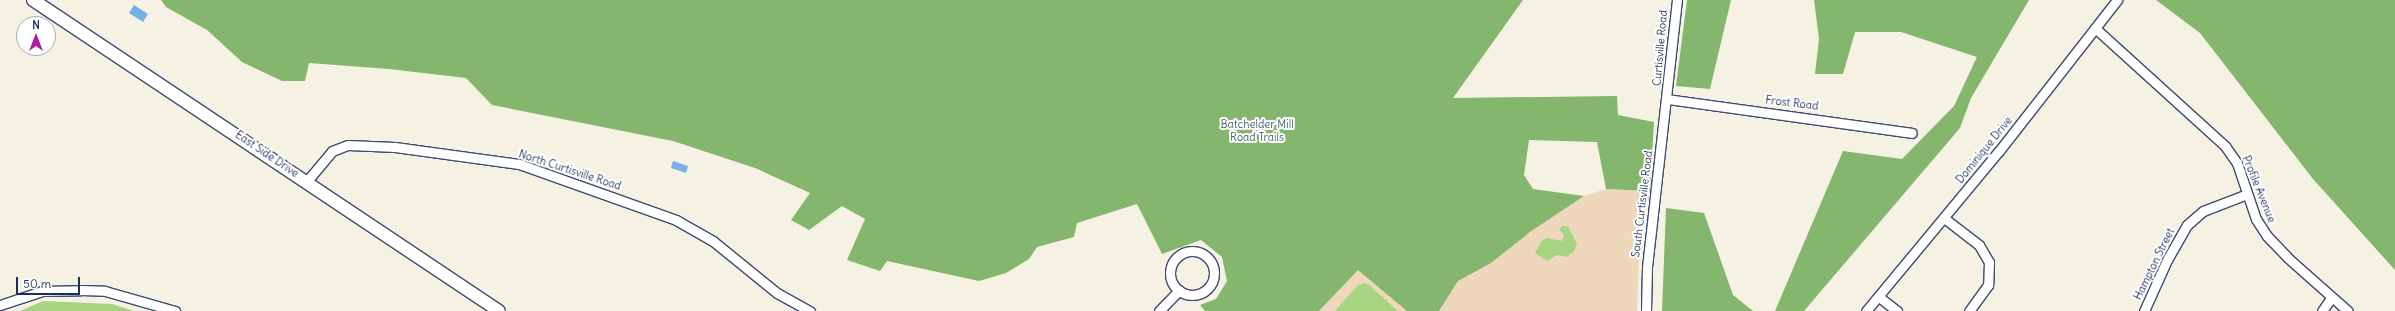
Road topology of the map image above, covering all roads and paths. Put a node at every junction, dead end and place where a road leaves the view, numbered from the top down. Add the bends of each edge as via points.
1 (33, 0) edge
2 (1677, 0) edge
3 (2117, 0) edge
4 (2094, 28) junction
5 (1667, 99) junction
6 (1912, 133) dead end
7 (307, 181) junction
8 (2247, 194) junction
9 (1944, 218) junction
10 (1179, 290) junction
11 (1879, 297) junction
12 (2331, 298) junction
13 (0, 305) edge
14 (175, 311) edge
15 (498, 311) edge
16 (810, 311) edge
17 (1159, 311) edge
18 (1646, 311) edge
19 (1866, 311) edge
20 (1897, 311) edge
21 (1969, 311) edge
22 (2144, 311) edge
23 (2322, 311) edge
24 (2348, 311) edge

1 - 7 main road, East Side Drive
2 - 5 street, Curtisville Road
3 - 4 street, Dominique Drive
4 - 8 street, Profile Avenue via 2225,146 2237,163
4 - 9 street, Dominique Drive
5 - 6 street, Frost Road
5 - 18 street, South Curtisville Road via 1647,267
7 - 15 main road, East Side Drive
7 - 16 street, North Curtisville Road via 332,150 348,145 395,147 519,164 676,220 713,241 777,293
8 - 12 street, Profile Avenue via 2256,219 2266,236
8 - 22 street, Hampton Street via 2203,211 2187,225 2167,260
9 - 11 street, Dominique Drive
9 - 21 street via 1979,245 1989,262 1988,285
10 - 10 street via 1196,294 1207,288 1213,272 1206,256 1194,251 1177,257 1170,274
10 - 17 street
11 - 19 street, Dominique Drive
11 - 20 street
12 - 23 street
12 - 24 street, Profile Avenue
13 - 14 street via 42,291 81,290 105,291

